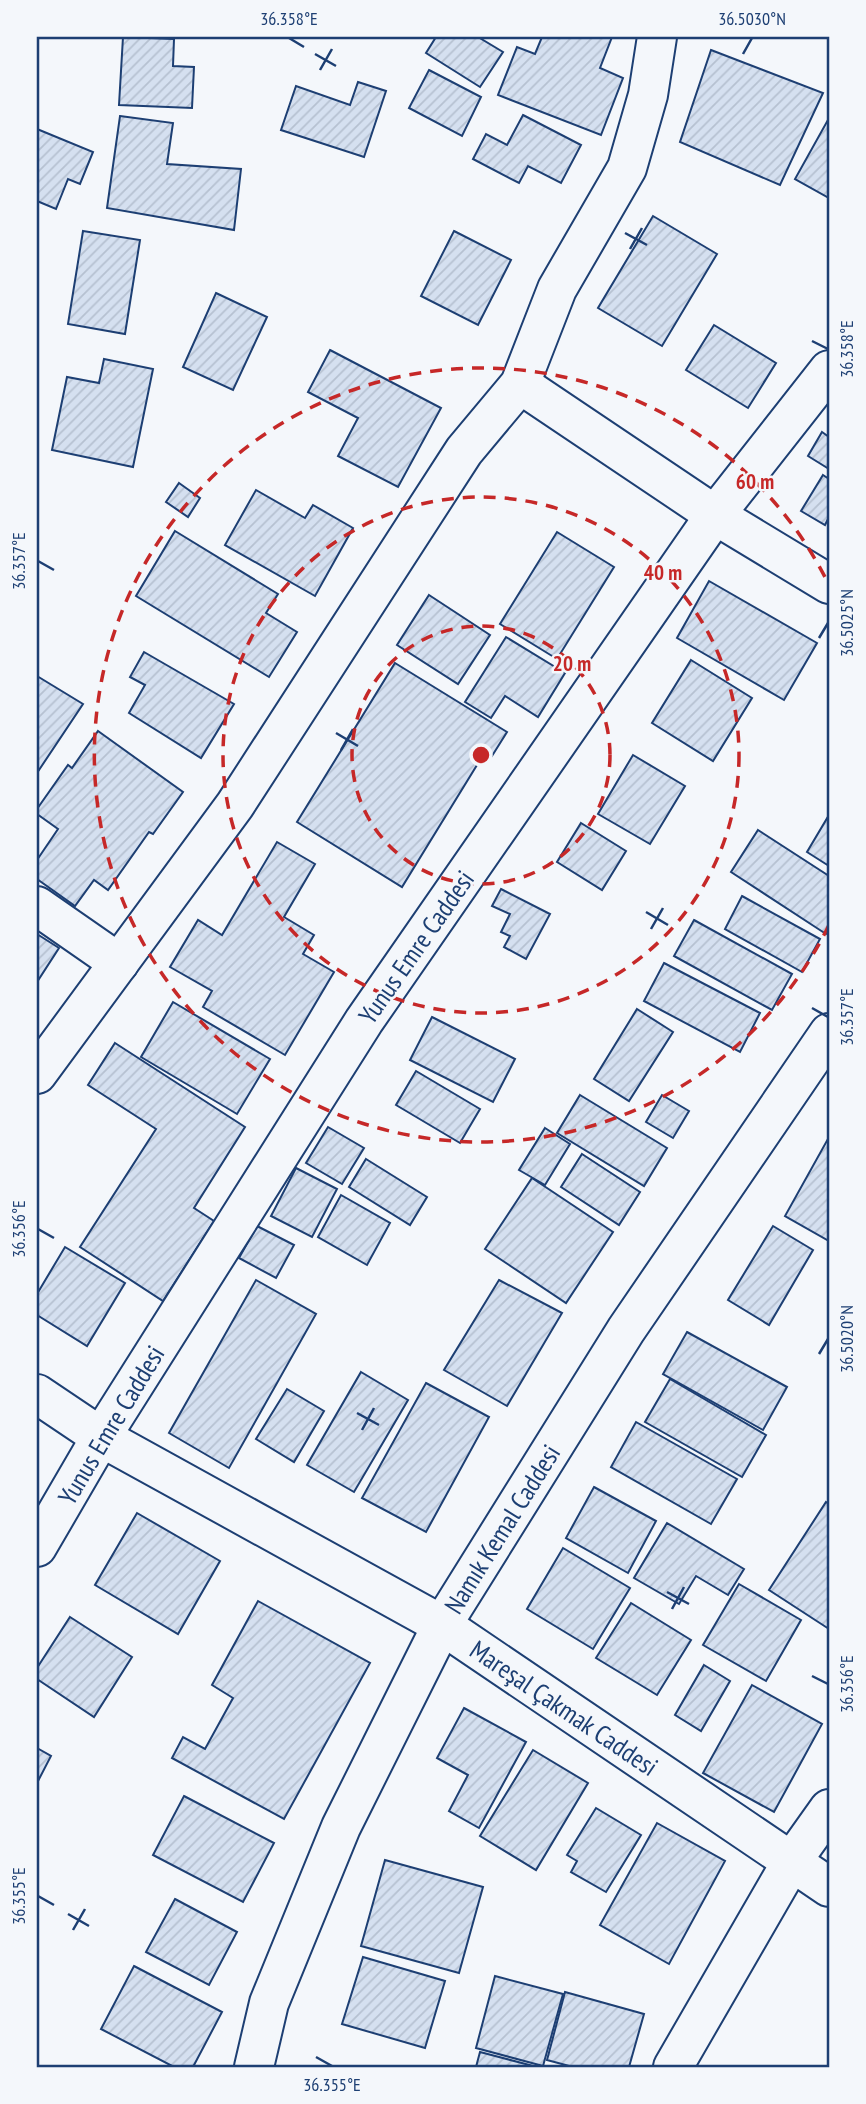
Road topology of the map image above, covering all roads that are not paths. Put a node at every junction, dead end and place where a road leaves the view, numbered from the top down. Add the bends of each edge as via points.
1 (657, 37) edge
2 (829, 370) edge
3 (520, 384) junction
4 (715, 515) junction
5 (829, 584) edge
6 (37, 906) edge
7 (119, 963) junction
8 (829, 1033) edge
9 (37, 1074) edge
10 (37, 1394) edge
11 (102, 1437) junction
12 (37, 1547) edge
13 (442, 1625) junction
14 (829, 1810) edge
15 (792, 1861) junction
16 (829, 1887) edge
17 (254, 2067) edge
18 (673, 2067) edge

1 - 3 street via 648,95 627,168 557,289
2 - 4 street, Yunus Emre Caddesi
3 - 4 street
3 - 7 street via 464,451 235,805
4 - 5 street
4 - 11 street, Yunus Emre Caddesi via 363,1021
6 - 7 street
7 - 9 street
8 - 13 street, Namık Kemal Caddesi via 626,1330
10 - 11 street, Mareşal Çakmak Caddesi
11 - 12 street, Yunus Emre Caddesi
11 - 13 street, Mareşal Çakmak Caddesi
13 - 15 street, Mareşal Çakmak Caddesi
13 - 17 street, Namık Kemal Caddesi via 341,1827 269,2003
14 - 15 street
15 - 16 street, Mareşal Çakmak Caddesi
15 - 18 street

